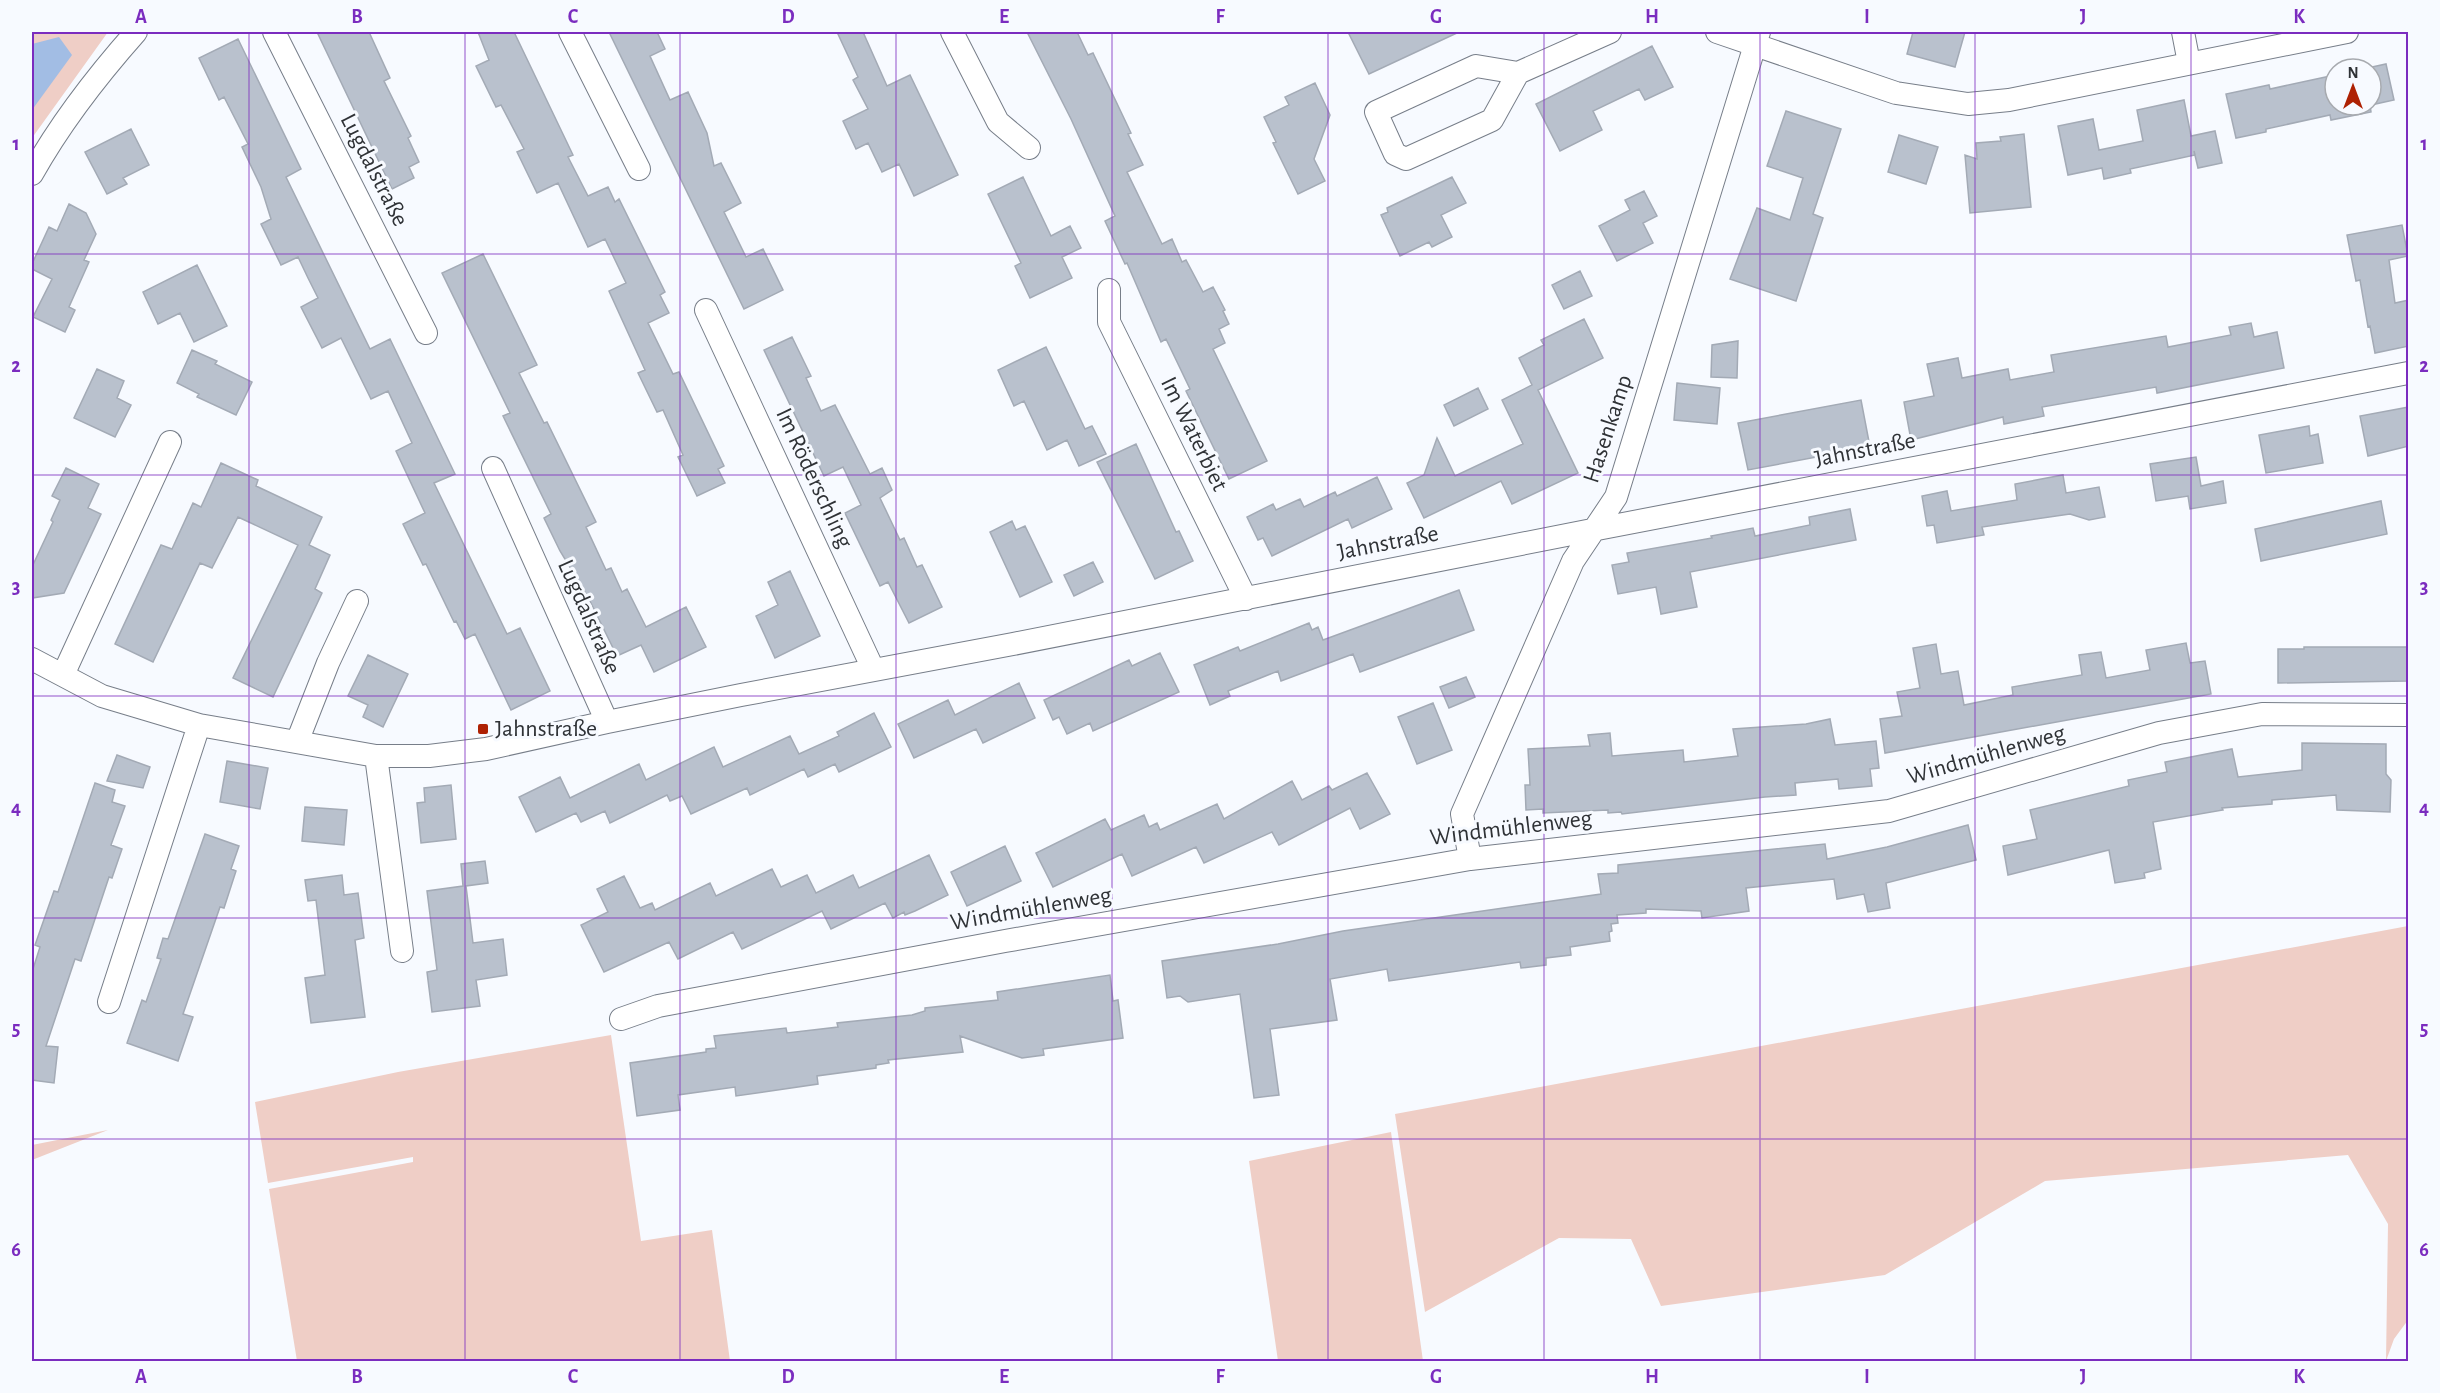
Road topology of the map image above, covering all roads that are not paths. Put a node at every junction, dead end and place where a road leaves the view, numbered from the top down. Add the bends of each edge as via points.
1 (136, 32) edge
2 (274, 32) edge
3 (570, 32) edge
4 (952, 32) edge
5 (1610, 32) edge
6 (1717, 32) edge
7 (2183, 32) edge
8 (2346, 32) edge
9 (1757, 38) edge
10 (2189, 63) junction
11 (1518, 73) junction
12 (1029, 148) dead end
13 (639, 169) dead end
14 (32, 174) edge
15 (1109, 290) dead end
16 (706, 310) dead end
17 (426, 333) dead end
18 (2409, 373) edge
19 (170, 442) dead end
20 (493, 468) dead end
21 (1592, 530) junction
22 (1246, 599) junction
23 (357, 601) dead end
24 (32, 659) edge
25 (873, 669) junction
26 (63, 675) junction
27 (2409, 715) edge
28 (607, 722) junction
29 (200, 725) junction
30 (297, 742) junction
31 (376, 756) junction
32 (1470, 859) junction
33 (402, 951) dead end
34 (109, 1002) dead end
35 (621, 1019) dead end

1 - 14 street via 91,84
2 - 17 street, Lugdalstraße
3 - 13 street
4 - 12 street via 998,122
5 - 11 street
6 - 9 street
7 - 10 street
8 - 10 street
9 - 10 street via 1896,93 1968,104 2009,100
9 - 21 street, Hasenkamp via 1616,496
11 - 11 street via 1492,120 1406,159 1395,154 1376,111 1476,66
15 - 22 street, Im Waterbiet via 1109,322
16 - 25 street, Im Röderschling
18 - 21 street, Jahnstraße
19 - 26 street
20 - 28 street, Lugdalstraße
21 - 22 street, Jahnstraße
21 - 32 street, Hasenkamp via 1573,561 1462,813
22 - 25 street, Jahnstraße
23 - 30 street
24 - 26 street, Jahnstraße
25 - 28 street, Jahnstraße
26 - 29 street, Jahnstraße via 102,696
27 - 32 street, Windmühlenweg via 2262,714 2159,733 1889,811
28 - 31 street, Jahnstraße via 486,749 429,756
29 - 30 street, Jahnstraße
29 - 34 street
30 - 31 street, Jahnstraße
31 - 33 street
32 - 35 street, Windmühlenweg via 670,1003

